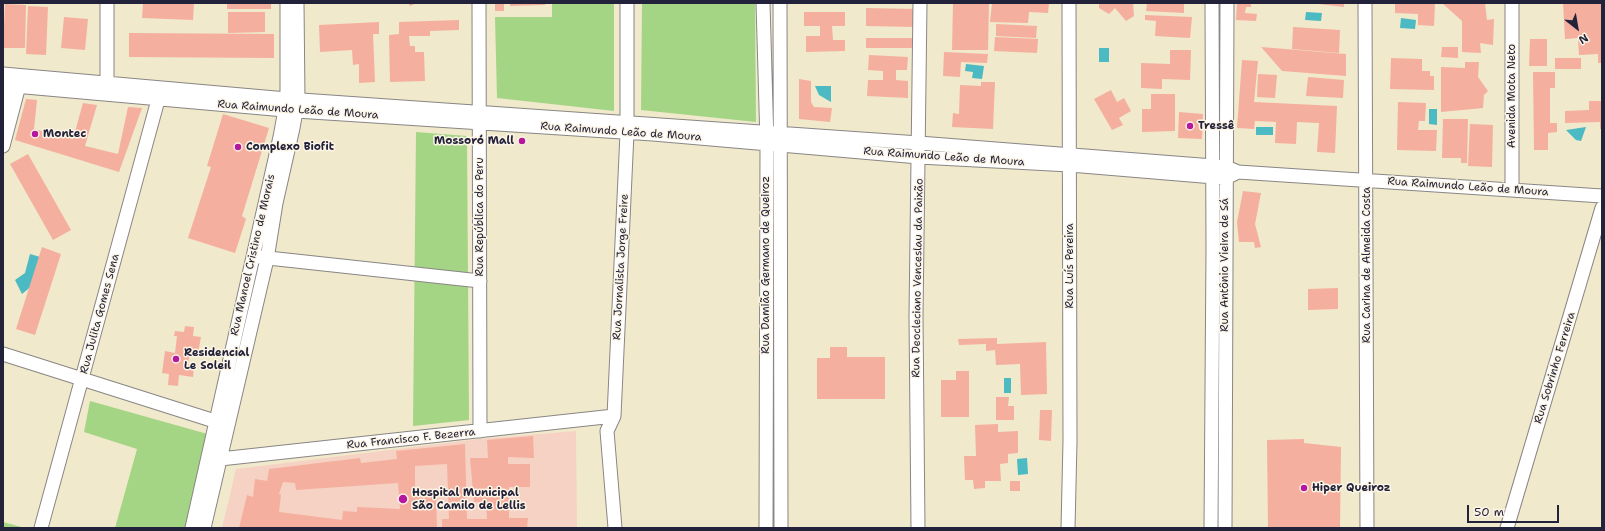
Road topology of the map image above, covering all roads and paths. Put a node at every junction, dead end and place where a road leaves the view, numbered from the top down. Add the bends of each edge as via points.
1 (107, 3) edge
2 (287, 3) edge
3 (297, 3) edge
4 (479, 3) edge
5 (627, 3) edge
6 (763, 3) edge
7 (780, 3) edge
8 (920, 3) edge
9 (1069, 3) edge
10 (1212, 3) edge
11 (1227, 3) edge
12 (1365, 3) edge
13 (1512, 3) edge
14 (11, 80) edge
15 (107, 83) junction
16 (158, 100) junction
17 (292, 105) junction
18 (3, 110) edge
19 (480, 117) junction
20 (627, 128) junction
21 (773, 139) junction
22 (919, 143) junction
23 (3, 146) edge
24 (919, 157) junction
25 (1070, 160) junction
26 (1212, 171) junction
27 (1230, 172) junction
28 (1366, 181) junction
29 (1512, 190) junction
30 (1602, 196) edge
31 (1602, 208) edge
32 (253, 255) junction
33 (266, 259) junction
34 (480, 281) junction
35 (765, 350) junction
36 (780, 350) junction
37 (3, 354) edge
38 (3, 361) edge
39 (82, 381) junction
40 (614, 416) junction
41 (221, 427) junction
42 (480, 431) junction
43 (213, 460) junction
44 (41, 528) edge
45 (192, 528) edge
46 (204, 528) edge
47 (615, 528) edge
48 (766, 528) edge
49 (781, 528) edge
50 (918, 528) edge
51 (1068, 528) edge
52 (1211, 528) edge
53 (1224, 528) edge
54 (1367, 528) edge
55 (1507, 528) edge

1 - 15 street
2 - 17 street, Rua Manoel Cristino de Morais
3 - 17 street, Rua Manoel Cristino de Morais
4 - 19 street, Rua República do Peru
5 - 20 street, Rua Jornalista Jorge Freire
6 - 21 street, Rua Damião Germano de Queiroz
7 - 21 street, Rua Damião Germano de Queiroz
8 - 22 street, Rua Deocleciano Venceslau da Paixão
9 - 25 street, Rua Luís Pereira
10 - 26 street, Rua Antônio Vieira de Sá
11 - 27 street, Rua Antônio Vieira de Sá
12 - 28 street, Rua Carina de Almeida Costa
13 - 29 street, Avenida Mota Neto
14 - 15 street, Rua Raimundo Leão de Moura
14 - 16 street, Rua Raimundo Leão de Moura
14 - 18 street
14 - 23 street
15 - 17 street, Rua Raimundo Leão de Moura
16 - 17 street, Rua Raimundo Leão de Moura
16 - 39 street, Rua Julita Gomes Sena
17 - 19 street, Rua Raimundo Leão de Moura
17 - 32 street, Rua Manoel Cristino de Morais
17 - 33 street, Rua Manoel Cristino de Morais
19 - 20 street, Rua Raimundo Leão de Moura
19 - 34 street, Rua República do Peru
20 - 21 street, Rua Raimundo Leão de Moura
20 - 40 street, Rua Jornalista Jorge Freire
21 - 22 street, Rua Raimundo Leão de Moura
21 - 24 street, Rua Raimundo Leão de Moura
21 - 35 street, Rua Damião Germano de Queiroz
21 - 36 street, Rua Damião Germano de Queiroz
22 - 24 street, Rua Deocleciano Venceslau da Paixão
22 - 25 street, Rua Raimundo Leão de Moura
24 - 25 street, Rua Raimundo Leão de Moura
24 - 50 street, Rua Deocleciano Venceslau da Paixão via 916,316
25 - 26 street, Rua Raimundo Leão de Moura
25 - 51 street, Rua Luís Pereira
26 - 27 street, Rua Raimundo Leão de Moura
26 - 52 street, Rua Antônio Vieira de Sá
27 - 28 street, Rua Raimundo Leão de Moura
27 - 53 street, Rua Antônio Vieira de Sá
28 - 29 street, Rua Raimundo Leão de Moura
28 - 54 street, Rua Carina de Almeida Costa
29 - 30 street, Rua Raimundo Leão de Moura
31 - 55 street, Rua Sobrinho Ferreira
32 - 33 street
32 - 41 street, Rua Manoel Cristino de Morais
33 - 34 street
33 - 41 street, Rua Manoel Cristino de Morais
34 - 42 street, Rua República do Peru
35 - 36 street
35 - 48 street, Rua Damião Germano de Queiroz
36 - 49 street, Rua Damião Germano de Queiroz
37 - 39 street
38 - 39 street
39 - 41 street
39 - 44 street, Rua Julita Gomes Sena
40 - 42 street, Rua Francisco F. Bezerra
40 - 47 street, Rua Jornalista Jorge Freire via 607,431
41 - 43 street, Rua Manoel Cristino de Morais
42 - 43 street, Rua Francisco F. Bezerra
43 - 45 street, Rua Manoel Cristino de Morais
43 - 46 street, Rua Manoel Cristino de Morais

